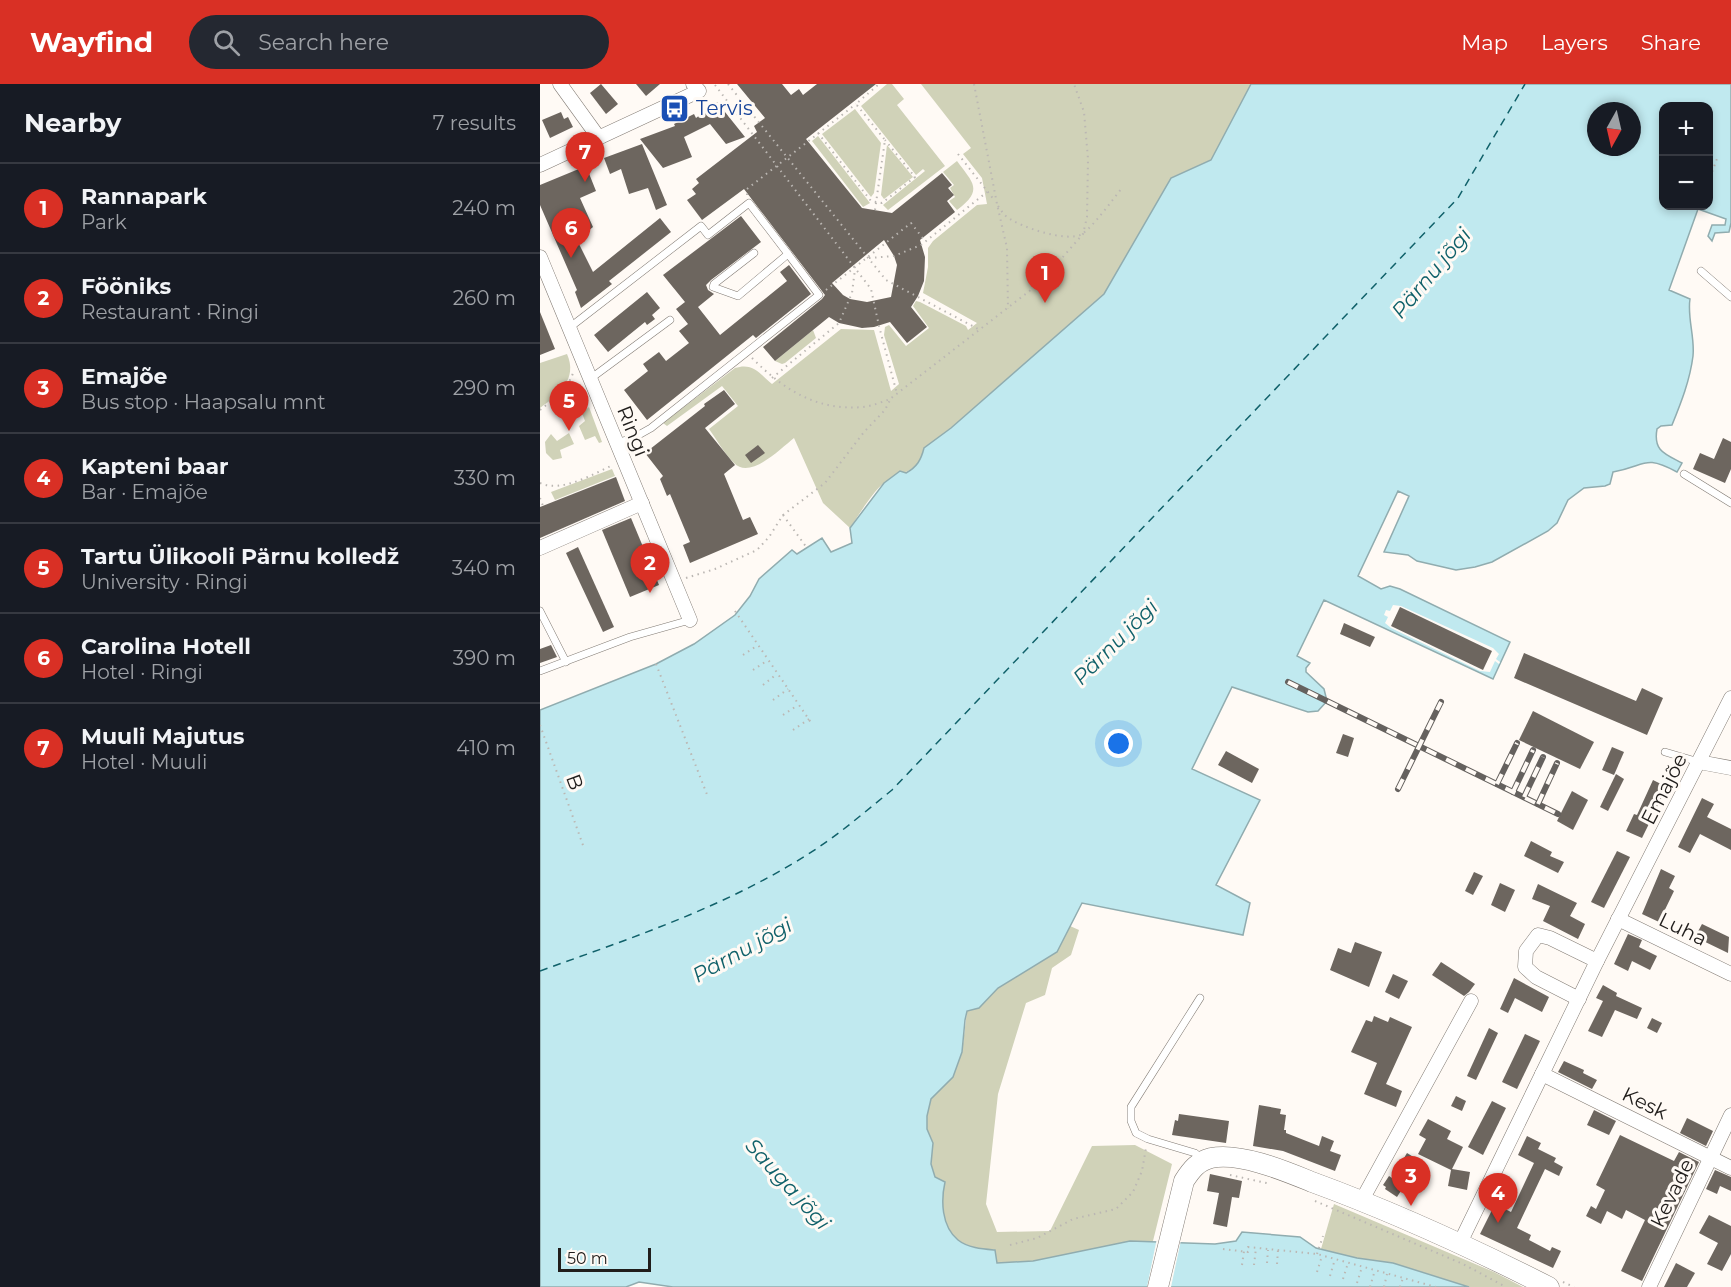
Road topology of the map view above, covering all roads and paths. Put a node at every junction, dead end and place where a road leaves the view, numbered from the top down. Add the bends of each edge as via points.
1 (560, 84) edge
2 (728, 84) edge
3 (879, 84) edge
4 (974, 84) edge
5 (1074, 84) edge
6 (715, 85) edge
7 (696, 88) edge
8 (856, 104) junction
9 (818, 133) junction
10 (599, 138) junction
11 (885, 140) junction
12 (958, 154) dead end
13 (1718, 156) dead end
14 (787, 157) junction
15 (540, 165) edge
16 (776, 166) junction
17 (1713, 170) edge
18 (1122, 188) dead end
19 (987, 192) junction
20 (876, 202) junction
21 (748, 204) junction
22 (997, 204) junction
23 (875, 210) dead end
24 (1083, 234) junction
25 (925, 242) junction
26 (754, 253) dead end
27 (788, 254) junction
28 (540, 257) edge
29 (868, 258) junction
30 (855, 268) junction
31 (1701, 271) dead end
32 (819, 295) junction
33 (1731, 297) edge
34 (1008, 309) junction
35 (670, 320) dead end
36 (569, 328) junction
37 (980, 330) junction
38 (746, 352) junction
39 (575, 367) dead end
40 (772, 378) junction
41 (590, 379) junction
42 (897, 393) junction
43 (890, 399) junction
44 (540, 410) edge
45 (617, 443) junction
46 (614, 465) dead end
47 (1684, 474) dead end
48 (540, 483) edge
49 (540, 498) edge
50 (642, 503) junction
51 (1731, 503) edge
52 (543, 506) dead end
53 (783, 515) junction
54 (540, 548) edge
55 (807, 548) dead end
56 (674, 582) junction
57 (540, 611) edge
58 (735, 611) dead end
59 (690, 620) joint
60 (758, 645) junction
61 (742, 655) dead end
62 (768, 659) junction
63 (566, 662) junction
64 (656, 664) dead end
65 (753, 670) dead end
66 (540, 671) edge
67 (778, 674) junction
68 (763, 685) dead end
69 (788, 689) junction
70 (1731, 698) edge
71 (773, 700) dead end
72 (799, 704) junction
73 (783, 715) dead end
74 (809, 719) junction
75 (812, 724) dead end
76 (540, 725) edge
77 (793, 730) dead end
78 (1665, 752) dead end
79 (1699, 762) junction
80 (1731, 768) edge
81 (708, 797) dead end
82 (584, 848) dead end
83 (1618, 919) junction
84 (1597, 961) junction
85 (1731, 974) edge
86 (1200, 998) dead end
87 (1579, 999) junction
88 (1471, 1001) dead end
89 (1542, 1074) junction
90 (1731, 1115) edge
91 (1148, 1139) junction
92 (1710, 1158) junction
93 (1204, 1160) junction
94 (1731, 1168) edge
95 (1227, 1174) dead end
96 (1273, 1185) dead end
97 (1312, 1198) dead end
98 (1362, 1200) junction
99 (1323, 1236) dead end
100 (1460, 1243) junction
101 (1010, 1245) dead end
102 (1256, 1248) junction
103 (1223, 1249) dead end
104 (1268, 1249) junction
105 (1278, 1250) junction
106 (1244, 1251) junction
107 (1317, 1254) junction
108 (1322, 1256) junction
109 (1335, 1259) junction
110 (1267, 1263) dead end
111 (1348, 1263) junction
112 (1277, 1264) dead end
113 (1242, 1265) dead end
114 (1254, 1265) dead end
115 (1362, 1267) junction
116 (1375, 1270) junction
117 (1317, 1272) dead end
118 (1387, 1274) junction
119 (1330, 1276) dead end
120 (1403, 1278) junction
121 (1343, 1279) dead end
122 (1415, 1281) junction
123 (1357, 1283) dead end
124 (1428, 1286) edge
125 (1158, 1287) edge
126 (1370, 1287) edge
127 (1384, 1287) edge
128 (1400, 1287) edge
129 (1414, 1287) edge
130 (1436, 1287) edge
131 (1506, 1287) edge
132 (1549, 1287) edge
133 (1648, 1287) edge

1 - 10 street
2 - 14 path
3 - 8 path
4 - 22 path
5 - 24 path via 1084,112 1088,159
6 - 16 path
7 - 10 street
8 - 9 path
8 - 11 path
9 - 14 path
9 - 20 path via 871,201
10 - 15 street
11 - 20 path
11 - 20 path via 915,177 882,203
12 - 19 path
13 - 17 path
14 - 16 path
14 - 29 path
16 - 21 path via 747,189
16 - 30 path
18 - 24 path
19 - 22 path
19 - 25 path
20 - 23 path
21 - 27 lane
21 - 36 lane via 708,235 701,226
22 - 24 path via 1006,216 1035,229 1072,238
22 - 34 path via 1007,248
24 - 34 path via 1041,282
25 - 29 path via 894,256
25 - 29 path via 911,223
26 - 27 lane via 713,287 738,296
27 - 32 lane
28 - 36 street, Ringi
29 - 30 path
29 - 37 path via 886,280
30 - 32 path
30 - 40 path via 852,293 839,323
30 - 42 path via 871,289
31 - 33 lane
32 - 38 lane
34 - 37 path
35 - 41 lane
36 - 41 street, Ringi
37 - 42 path
38 - 40 path
38 - 45 lane via 651,428
39 - 44 path via 570,383
40 - 43 path via 821,403 866,407
41 - 45 street, Ringi
42 - 43 path
43 - 53 path via 825,483
45 - 50 street, Ringi
46 - 48 path via 578,480 548,487
47 - 51 lane
49 - 52 path
50 - 54 street
50 - 56 street, Ringi
53 - 55 path
53 - 56 path via 757,550
56 - 59 street, Ringi
57 - 63 lane
58 - 60 path
59 - 63 lane via 630,637
60 - 61 path
60 - 62 path
62 - 65 path
62 - 67 path
63 - 66 lane
64 - 81 path
67 - 68 path
67 - 69 path
69 - 71 path
69 - 72 path
70 - 79 street, Emajõe
72 - 73 path
72 - 74 path
74 - 75 path
74 - 77 path
76 - 82 path, B
78 - 79 lane
79 - 80 street
79 - 83 street, Emajõe
83 - 84 street, Emajõe
83 - 85 street, Luha
84 - 87 street, Emajõe
84 - 87 street via 1538,935 1526,951 1525,967 1536,977
86 - 91 lane via 1131,1107 1136,1133
87 - 89 street, Emajõe
88 - 98 street
89 - 92 street, Kesk
89 - 100 street, Emajõe
90 - 92 street, Kevade
91 - 93 lane
91 - 101 path via 1142,1171 1133,1191 1116,1209 1073,1219 1037,1238
92 - 94 street, Kesk
92 - 133 street, Kevade
93 - 98 main road via 1222,1157 1263,1165
93 - 125 main road via 1185,1181
95 - 96 path
97 - 131 path
98 - 100 main road
99 - 107 path
100 - 132 main road
102 - 104 path
102 - 106 path
102 - 114 path
103 - 106 path
104 - 105 path
104 - 110 path
105 - 107 path
105 - 112 path
106 - 113 path
107 - 108 path
108 - 109 path
108 - 117 path
109 - 111 path
109 - 119 path
111 - 115 path
111 - 121 path
115 - 116 path
115 - 123 path
116 - 118 path
116 - 126 path
118 - 120 path
118 - 127 path
120 - 122 path
120 - 128 path
122 - 124 path
122 - 129 path
124 - 130 path

